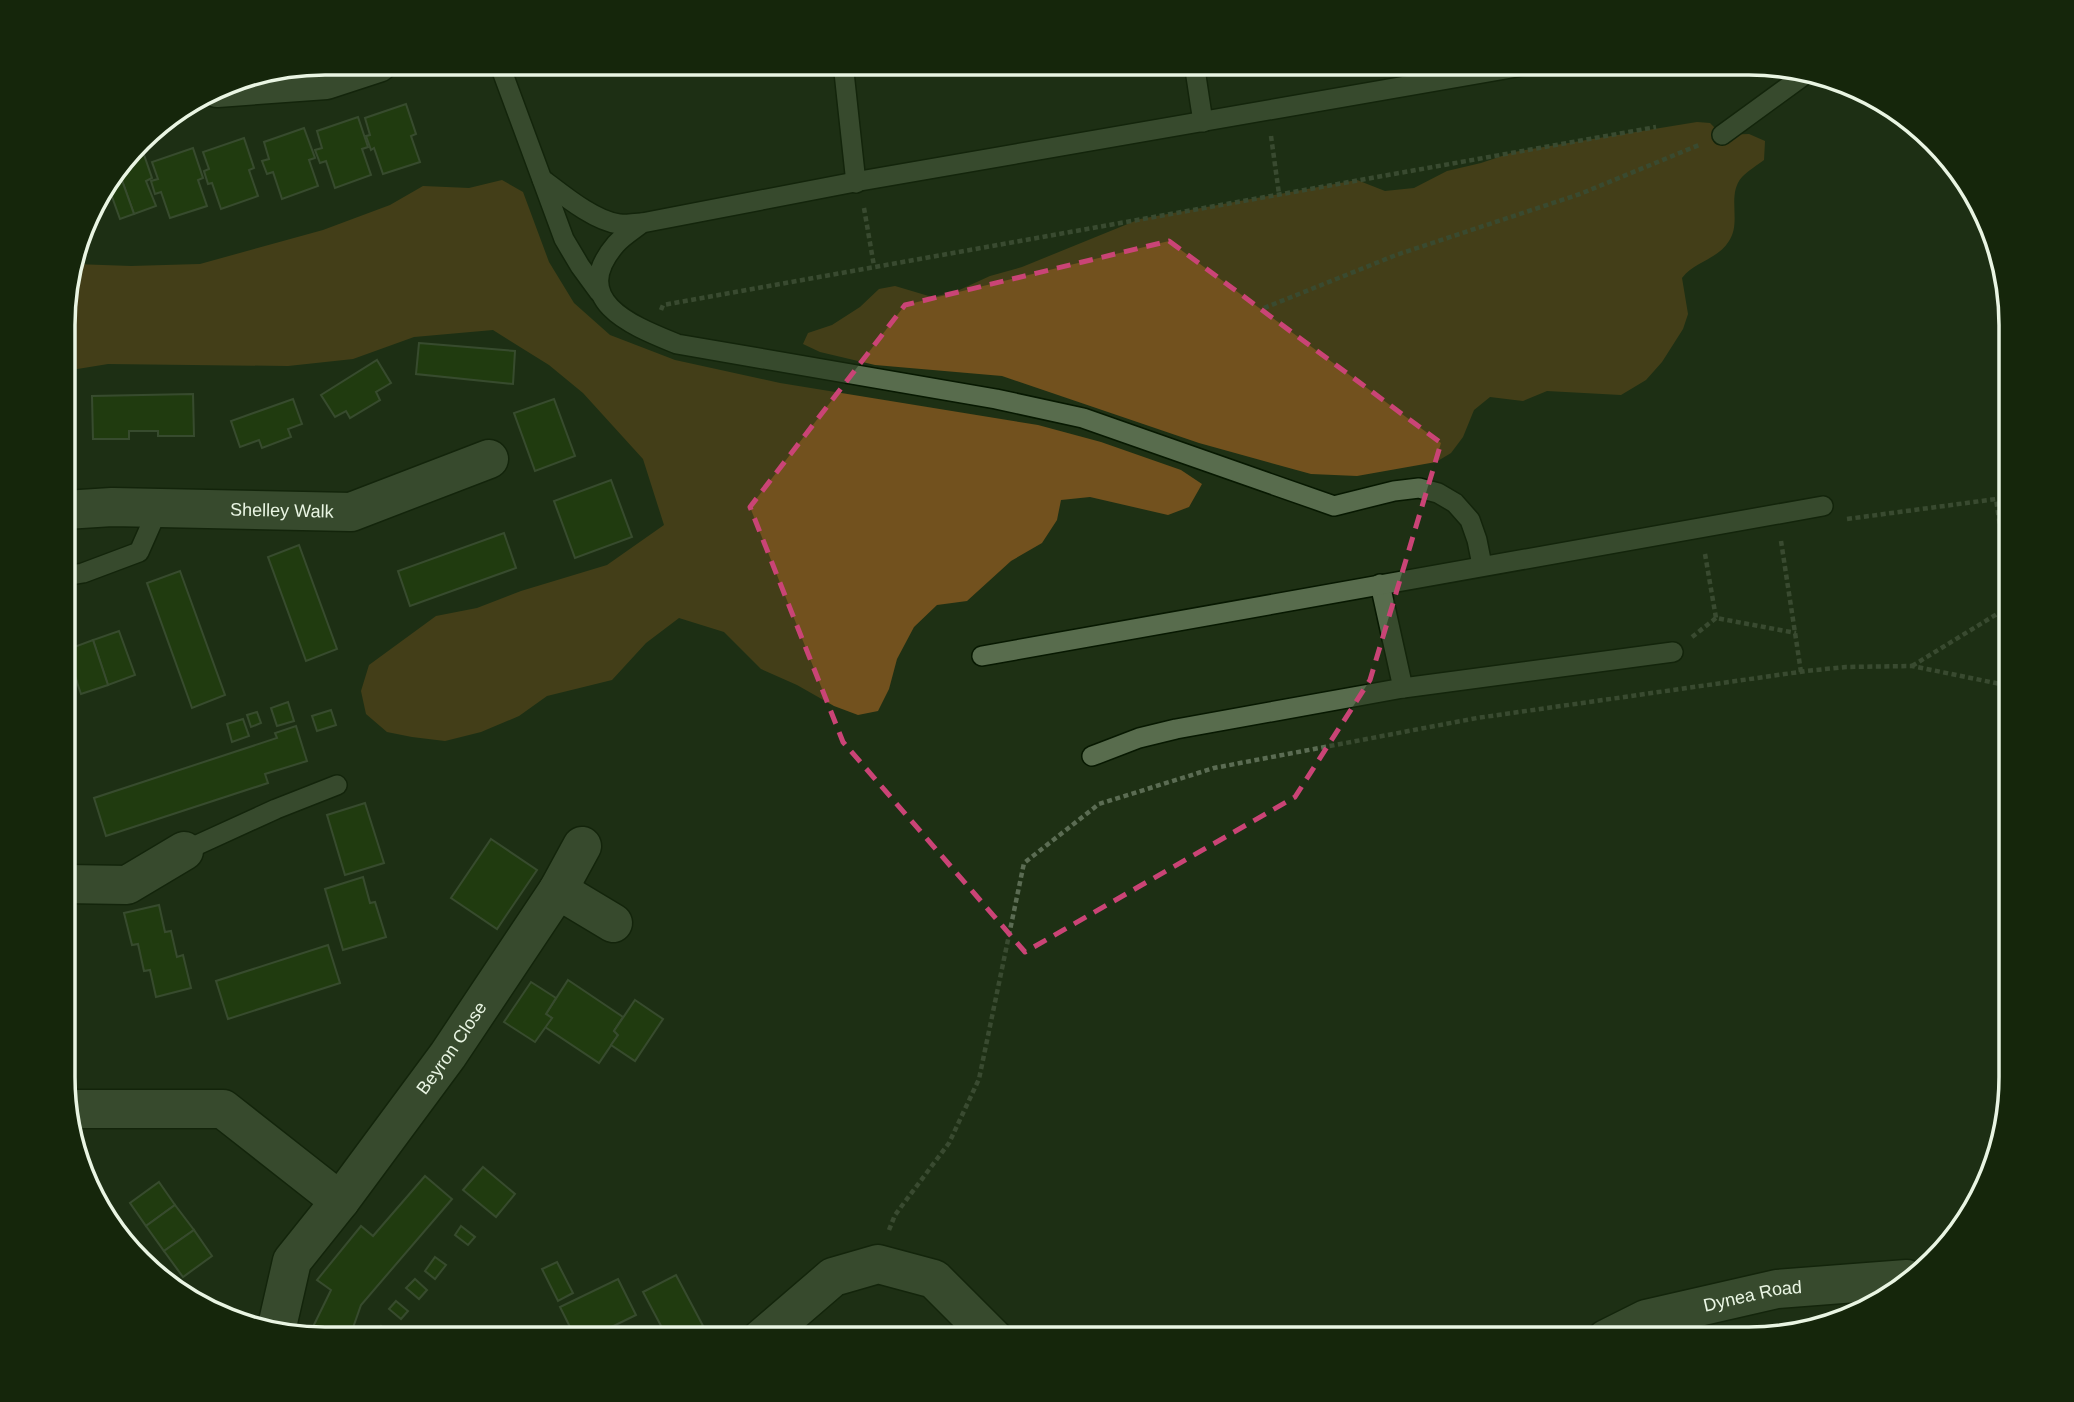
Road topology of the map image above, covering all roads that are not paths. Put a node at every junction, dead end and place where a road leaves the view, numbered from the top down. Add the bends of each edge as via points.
1 (341, 75) edge
2 (503, 75) edge
3 (845, 75) edge
4 (1196, 75) edge
5 (1471, 75) edge
6 (1797, 80) edge
7 (258, 85) edge
8 (1203, 121) junction
9 (1722, 135) road end
10 (542, 179) junction
11 (858, 182) junction
12 (642, 223) junction
13 (599, 292) junction
14 (489, 459) dead end
15 (1823, 506) road end
16 (75, 509) edge
17 (158, 509) junction
18 (1482, 565) junction
19 (75, 574) edge
20 (1380, 584) junction
21 (1673, 652) dead end
22 (982, 656) dead end
23 (1403, 688) junction
24 (1092, 756) dead end
25 (337, 785) dead end
26 (582, 846) dead end
27 (184, 850) joint
28 (75, 884) edge
29 (558, 890) junction
30 (613, 923) dead end
31 (77, 1109) edge
32 (340, 1201) junction
33 (1895, 1280) edge
34 (278, 1322) edge
35 (775, 1327) edge
36 (982, 1327) edge
37 (1629, 1327) edge

1 - 7 street
2 - 10 lane
3 - 11 lane
4 - 8 lane
5 - 8 lane
6 - 9 lane
8 - 11 lane
10 - 12 lane via 596,215 618,224
10 - 13 lane via 564,239
11 - 12 lane
12 - 13 lane via 616,244 600,270
13 - 18 lane via 612,311 635,327 677,344 1083,418 1334,506 1419,488 1455,503 1470,520
14 - 17 street, Shelley Walk via 351,512
15 - 18 lane
16 - 17 street, Shelley Walk
17 - 19 lane via 139,552
18 - 20 lane
20 - 22 lane
20 - 23 lane
21 - 23 lane
23 - 24 lane via 1176,729
25 - 27 lane
26 - 29 street, Beyron Close
27 - 28 street via 127,885
29 - 30 street
29 - 32 street, Beyron Close via 448,1055
31 - 32 street via 223,1109
32 - 34 street, Beyron Close via 292,1261
33 - 37 street, Dynea Road via 1777,1289 1646,1318
35 - 36 street via 833,1277 878,1264 934,1279

